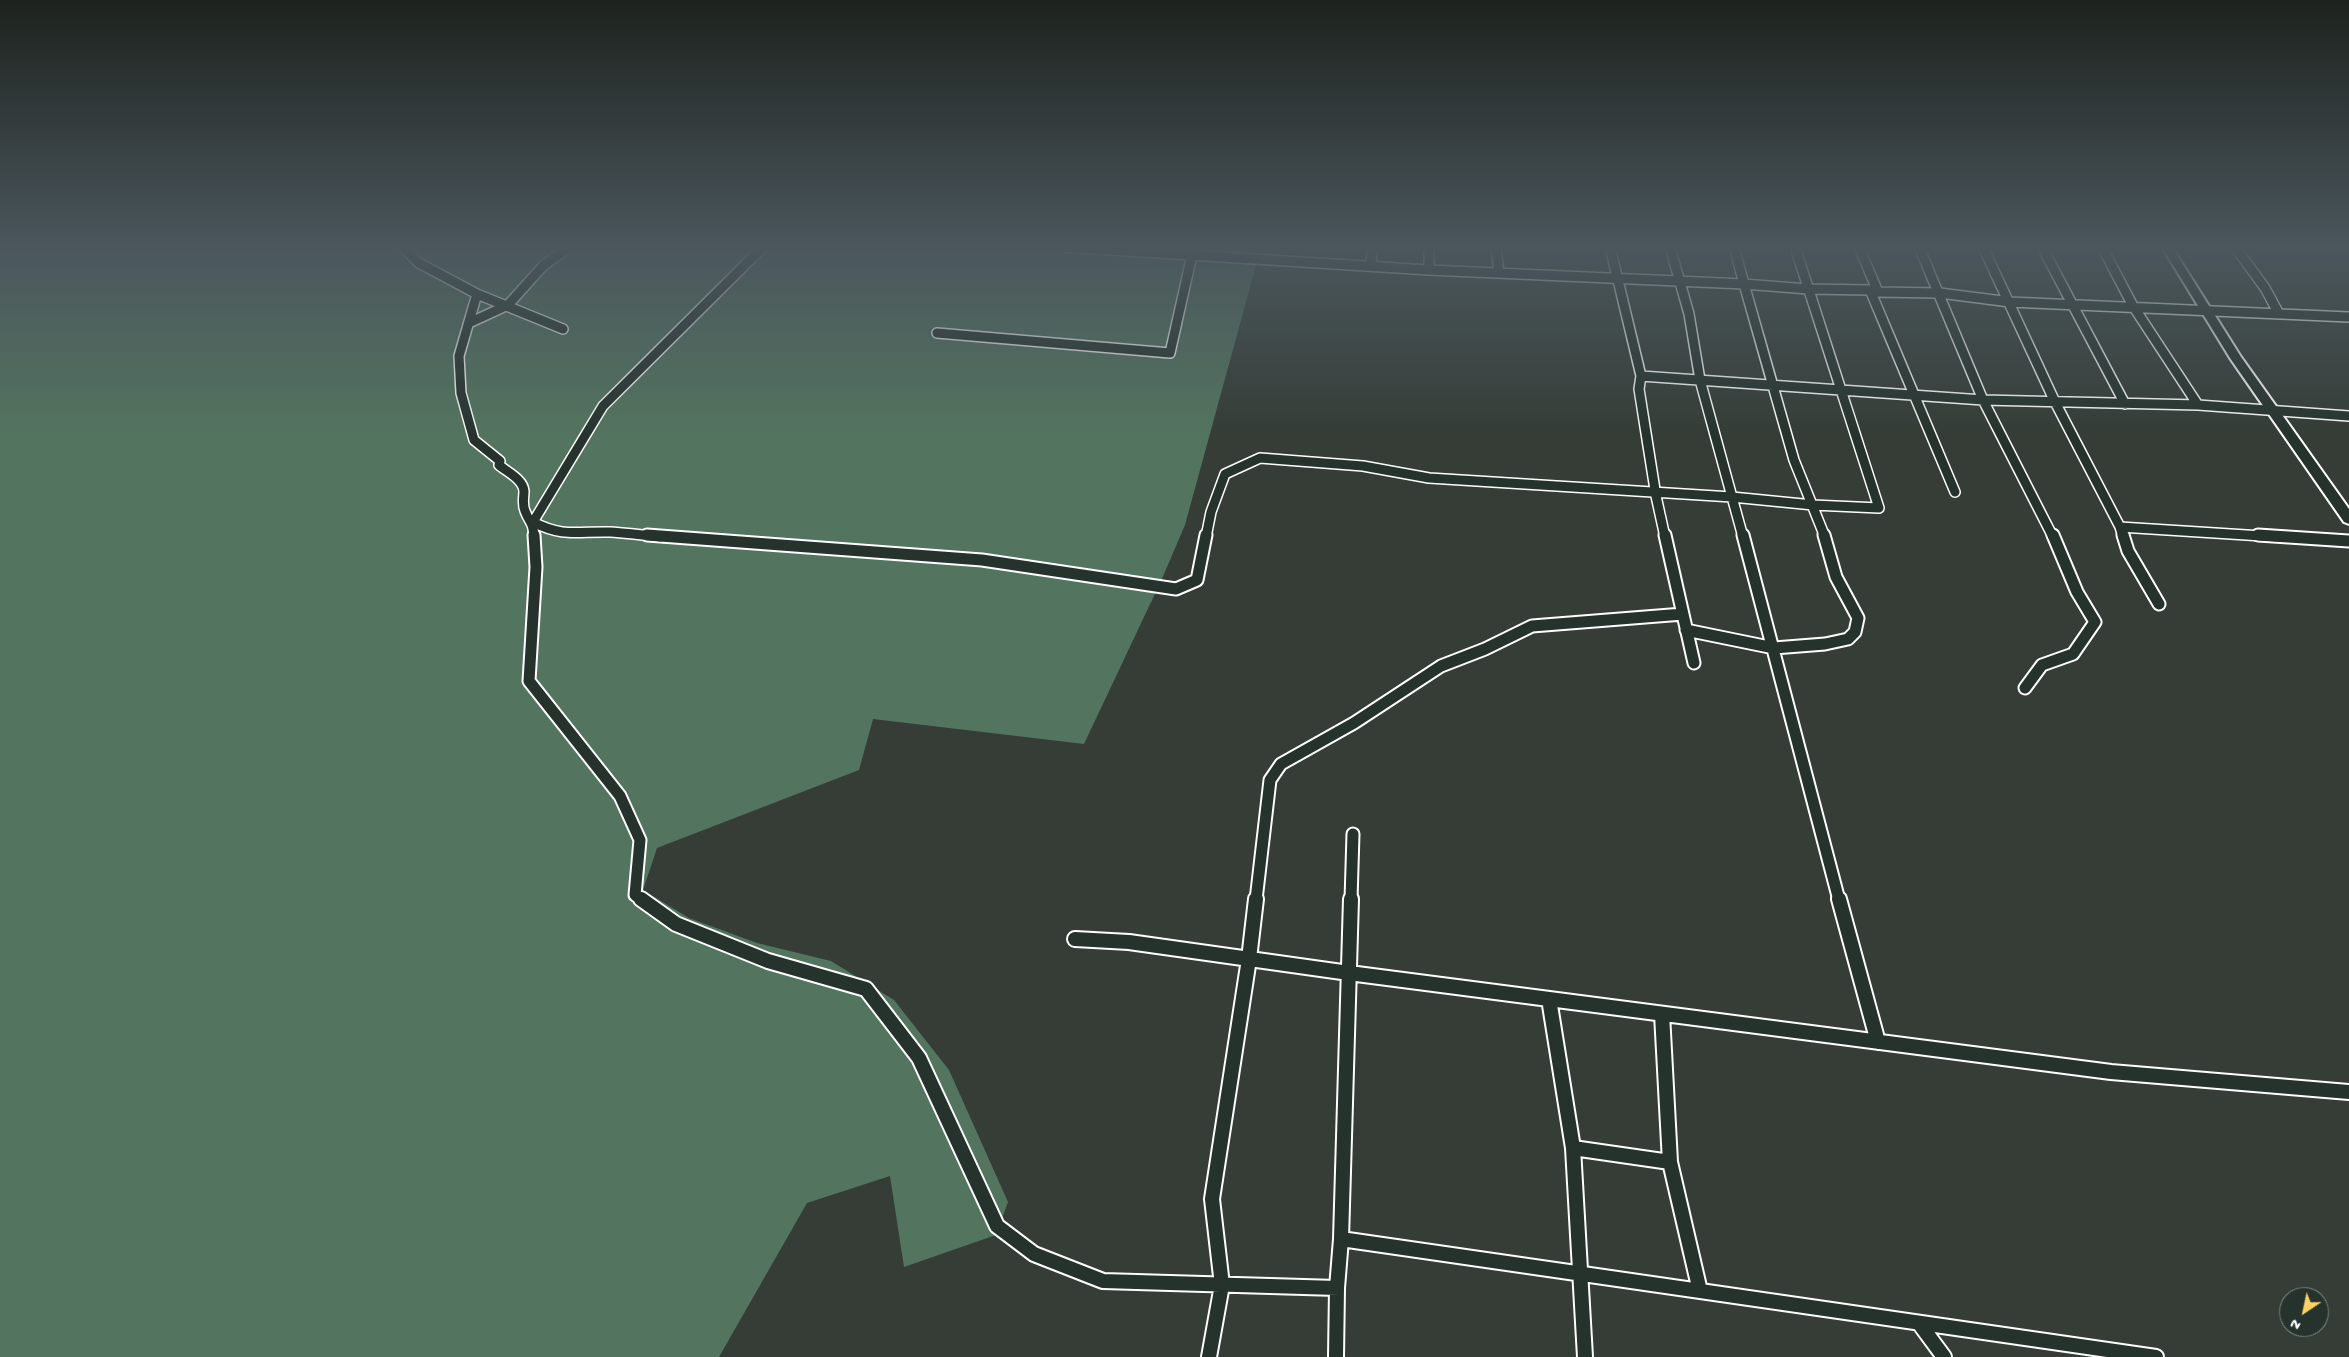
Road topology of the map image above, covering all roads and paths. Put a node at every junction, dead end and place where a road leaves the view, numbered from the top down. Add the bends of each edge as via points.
1 (472, 310) edge
2 (496, 310) edge
3 (520, 310) edge
4 (699, 310) edge
5 (1181, 310) edge
6 (1625, 310) edge
7 (1689, 310) edge
8 (1751, 310) edge
9 (1815, 310) edge
10 (1880, 310) edge
11 (1947, 310) edge
12 (2014, 310) edge
13 (2075, 310) edge
14 (2136, 310) edge
15 (2206, 310) edge
16 (2225, 310) edge
17 (2278, 310) edge
18 (2280, 314) junction
19 (2349, 317) edge
20 (469, 323) junction
21 (563, 329) dead end
22 (936, 333) dead end
23 (1641, 376) junction
24 (1700, 380) junction
25 (1771, 385) junction
26 (1839, 390) junction
27 (1913, 395) junction
28 (1983, 400) junction
29 (2055, 402) junction
30 (2125, 404) junction
31 (2198, 405) junction
32 (2274, 412) junction
33 (2349, 416) edge
34 (1655, 491) junction
35 (1954, 492) dead end
36 (1732, 497) junction
37 (1813, 505) junction
38 (2349, 519) edge
39 (533, 522) junction
40 (2120, 527) junction
41 (2349, 541) edge
42 (2159, 604) dead end
43 (1683, 614) junction
44 (1686, 630) junction
45 (1774, 648) junction
46 (1694, 663) dead end
47 (2025, 688) dead end
48 (1352, 834) dead end
49 (1074, 939) dead end
50 (1249, 959) junction
51 (1348, 973) junction
52 (1549, 999) junction
53 (1662, 1014) junction
54 (1878, 1042) junction
55 (2349, 1092) edge
56 (1573, 1148) junction
57 (1670, 1162) junction
58 (1341, 1239) junction
59 (1581, 1274) junction
60 (1222, 1285) junction
61 (1337, 1288) junction
62 (1700, 1291) junction
63 (1919, 1323) junction
64 (1209, 1357) edge
65 (1336, 1357) edge
66 (1586, 1357) edge
67 (1944, 1357) edge
68 (2156, 1357) edge

1 - 20 street
2 - 20 street
3 - 21 street
4 - 39 street via 603,406
5 - 22 street via 1170,354
6 - 23 street
7 - 24 street
8 - 25 street
9 - 26 street
10 - 27 street
11 - 28 street
12 - 29 street
13 - 30 street
14 - 31 street
15 - 32 street
16 - 18 street
17 - 18 street
18 - 19 street
20 - 39 street via 459,356 461,393 474,440 521,484 524,494 521,504
23 - 24 street
23 - 34 street via 1639,389
24 - 25 street
24 - 36 street
25 - 26 street
25 - 37 street via 1794,460
26 - 27 street
26 - 37 street via 1879,508
27 - 28 street
27 - 35 street
28 - 29 street
28 - 47 street via 2048,524 2077,592 2095,622 2074,654 2042,665
29 - 30 street
29 - 40 street
30 - 31 street
31 - 32 street
32 - 33 street
32 - 38 street
34 - 36 street
34 - 39 street via 1428,478 1363,466 1260,458 1226,474 1211,512 1197,580 1176,589 982,560 608,532 578,534 549,530
34 - 43 street
36 - 37 street
36 - 45 street
37 - 45 street via 1836,577 1858,618 1855,632 1848,639 1825,644
39 - 60 street via 536,566 529,681 620,796 640,840 635,895 676,924 768,961 866,989 919,1058 997,1226 1034,1254 1103,1281
40 - 41 street
40 - 42 street via 2128,550
43 - 44 street
43 - 50 street via 1532,626 1441,666 1354,723 1281,764 1270,780
44 - 45 street
44 - 46 street
45 - 54 street
48 - 51 street
49 - 50 street via 1129,942
50 - 51 street
50 - 60 street via 1212,1199
51 - 52 street
51 - 58 street
52 - 53 street
52 - 56 street
53 - 54 street
53 - 57 street
54 - 55 street via 2111,1072
56 - 57 street
56 - 59 street
57 - 62 street
58 - 59 street
58 - 61 street
59 - 62 street
59 - 66 street
60 - 61 street
60 - 64 street
61 - 65 street
62 - 63 street
63 - 67 street
63 - 68 street

